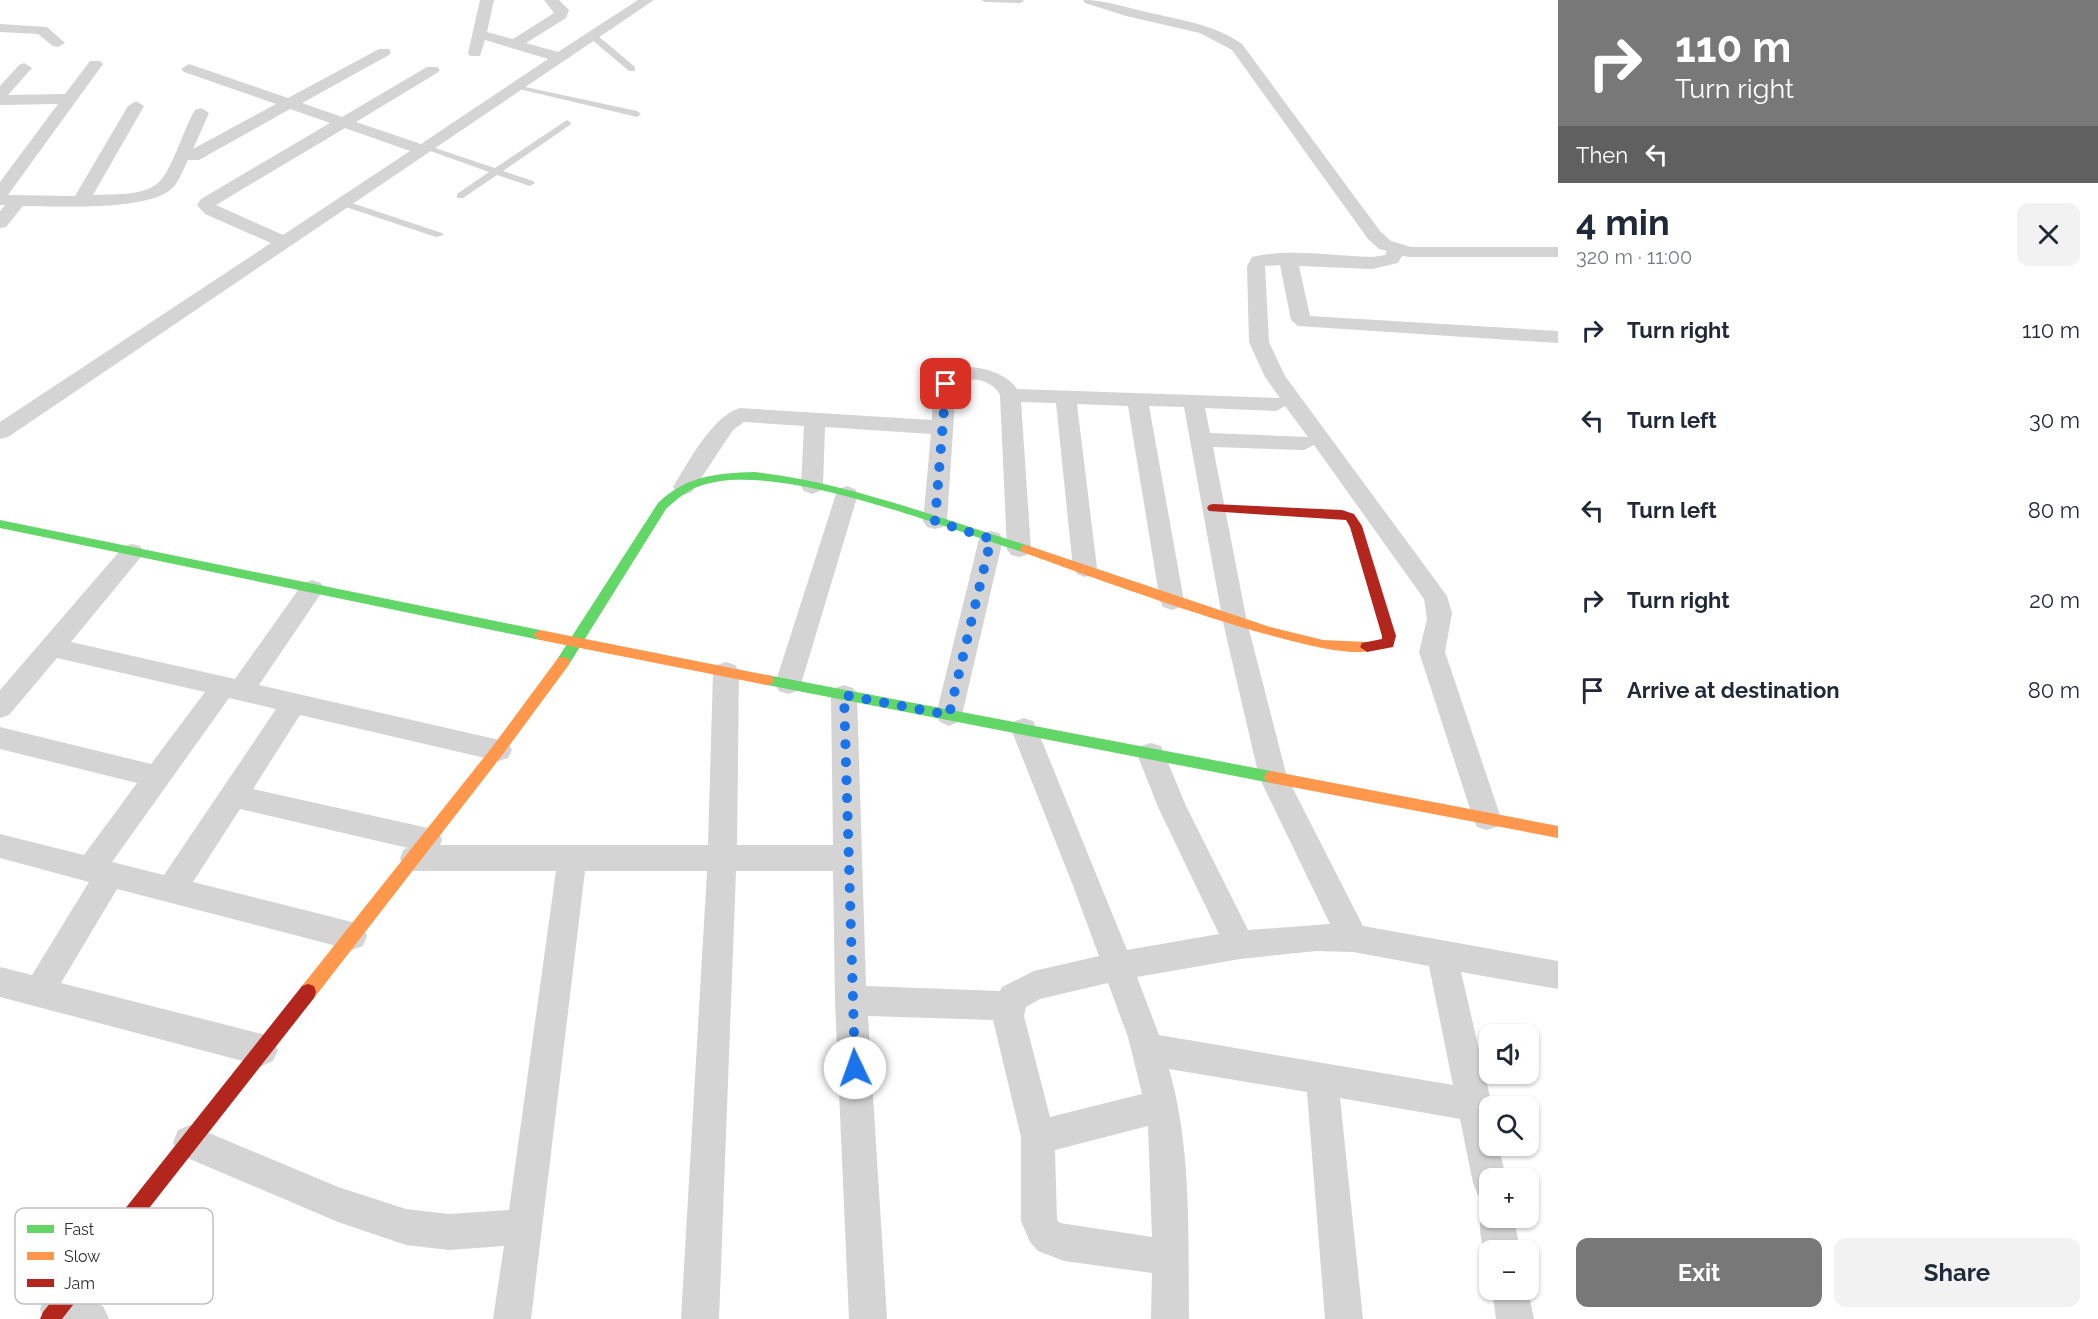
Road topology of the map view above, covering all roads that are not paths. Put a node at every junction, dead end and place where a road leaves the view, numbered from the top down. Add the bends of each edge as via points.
1 (487, 0) edge
2 (551, 0) edge
3 (647, 0) edge
4 (985, 0) edge
5 (1020, 1) edge
6 (1095, 1) edge
7 (0, 28) edge
8 (480, 34) junction
9 (594, 37) junction
10 (58, 43) dead end
11 (515, 44) junction
12 (384, 52) dead end
13 (475, 53) dead end
14 (561, 58) junction
15 (95, 64) dead end
16 (24, 68) dead end
17 (189, 69) dead end
18 (633, 69) dead end
19 (432, 70) dead end
20 (519, 87) junction
21 (0, 98) edge
22 (70, 99) junction
23 (287, 103) junction
24 (136, 106) dead end
25 (201, 113) dead end
26 (637, 114) dead end
27 (342, 122) junction
28 (567, 123) dead end
29 (424, 149) junction
30 (193, 156) dead end
31 (495, 171) junction
32 (530, 183) dead end
33 (0, 194) edge
34 (460, 196) dead end
35 (82, 199) junction
36 (0, 200) edge
37 (18, 200) junction
38 (343, 204) junction
39 (0, 223) edge
40 (439, 235) dead end
41 (285, 242) junction
42 (1397, 250) junction
43 (1558, 252) edge
44 (1288, 260) junction
45 (1558, 337) edge
46 (1010, 395) junction
47 (1066, 397) junction
48 (1137, 399) junction
49 (1193, 401) junction
50 (1276, 404) dead end
51 (815, 420) junction
52 (942, 428) junction
53 (0, 432) edge
54 (1201, 440) junction
55 (1304, 443) dead end
56 (812, 486) junction
57 (684, 487) junction
58 (847, 494) junction
59 (1213, 508) junction
60 (935, 521) junction
61 (0, 524) edge
62 (991, 539) junction
63 (1019, 549) junction
64 (132, 552) junction
65 (1085, 568) junction
66 (312, 589) junction
67 (1173, 601) junction
68 (1235, 622) junction
69 (577, 644) junction
70 (52, 647) junction
71 (726, 672) junction
72 (788, 684) junction
73 (232, 689) junction
74 (844, 695) junction
75 (294, 703) junction
76 (0, 708) edge
77 (949, 715) junction
78 (1024, 729) junction
79 (0, 738) edge
80 (498, 750) junction
81 (1151, 754) junction
82 (157, 777) junction
83 (1273, 777) junction
84 (233, 796) junction
85 (1487, 818) junction
86 (1558, 832) edge
87 (0, 846) edge
88 (421, 849) junction
89 (572, 858) junction
90 (722, 858) junction
91 (847, 858) junction
92 (100, 872) junction
93 (171, 890) junction
94 (352, 936) junction
95 (1353, 938) junction
96 (1240, 945) junction
97 (1442, 953) junction
98 (1118, 966) junction
99 (1558, 975) edge
100 (0, 982) edge
101 (39, 992) junction
102 (851, 1000) junction
103 (1009, 1006) junction
104 (1147, 1049) junction
105 (262, 1050) junction
106 (1322, 1079) junction
107 (1475, 1105) junction
108 (1161, 1106) junction
109 (1038, 1137) junction
110 (190, 1142) junction
111 (1487, 1168) edge
112 (143, 1208) edge
113 (524, 1227) junction
114 (1170, 1257) junction
115 (1511, 1300) edge
116 (512, 1319) edge
117 (700, 1319) edge
118 (868, 1319) edge
119 (1170, 1319) edge
120 (1344, 1319) edge
121 (1515, 1319) edge

1 - 8 street
2 - 11 street via 561,15
3 - 9 street
4 - 5 lane
6 - 42 street via 1215,33 1230,41 1374,235
7 - 10 street via 42,30
8 - 11 street
8 - 13 street
9 - 14 street
9 - 18 lane
11 - 14 street
12 - 23 street
14 - 20 street
15 - 22 street
16 - 21 street
17 - 23 street
19 - 27 street
20 - 26 lane
20 - 29 street
21 - 22 street
22 - 33 street
23 - 27 street
23 - 30 street
24 - 35 street
25 - 35 street via 166,185 140,197
27 - 29 street
27 - 41 street via 206,205
28 - 31 lane
29 - 31 lane
29 - 38 street
31 - 32 lane
31 - 34 lane
35 - 37 street
36 - 37 street
37 - 39 street
38 - 40 lane
38 - 41 street
41 - 53 street
42 - 43 street
42 - 44 street via 1391,259 1372,263
44 - 45 street via 1301,320 1305,322
44 - 85 street via 1268,259 1256,266 1259,342 1282,386 1441,608 1432,652
46 - 47 street
46 - 52 street via 1009,388 997,378 954,376 945,389
46 - 63 street
47 - 48 street
47 - 65 street
48 - 49 street
48 - 67 street
49 - 50 street
49 - 54 street
51 - 52 street
51 - 56 street
51 - 57 street via 750,414 735,417 725,425
52 - 60 street
54 - 55 street
54 - 59 street
56 - 57 street via 744,477 718,478
56 - 58 street
57 - 69 street via 662,506
58 - 60 street
58 - 72 street
59 - 68 street
59 - 68 street via 1350,517 1389,636 1388,644 1357,648 1298,640
60 - 62 street
61 - 64 street
62 - 63 street
62 - 77 street
63 - 65 street
64 - 66 street
64 - 70 street
65 - 67 street
66 - 69 street
66 - 73 street
67 - 68 street
68 - 83 street
69 - 71 street
69 - 80 street
70 - 73 street
70 - 76 street
71 - 72 street
71 - 90 street
72 - 74 street
73 - 75 street
73 - 82 street
74 - 77 street
74 - 91 street
75 - 80 street
75 - 84 street
77 - 78 street
78 - 81 street
78 - 98 street
79 - 82 street
80 - 88 street
81 - 83 street
81 - 96 street via 1172,807
82 - 92 street
83 - 85 street
83 - 95 street
84 - 88 street
84 - 93 street
85 - 86 street
87 - 92 street
88 - 89 street
88 - 94 street
89 - 90 street
89 - 113 street
90 - 91 street
90 - 117 street
91 - 102 street
92 - 93 street
92 - 101 street
93 - 94 street
94 - 105 street
95 - 96 street via 1316,937
95 - 97 street
96 - 98 street
97 - 99 street
97 - 107 street
98 - 103 street via 1034,986 1013,998
98 - 104 street
100 - 101 street
101 - 105 street
102 - 103 street
102 - 118 street
103 - 109 street via 1010,1033
104 - 106 street
104 - 108 street
105 - 110 street
106 - 107 street
106 - 120 street
107 - 111 street
108 - 109 street
108 - 114 street
109 - 114 street via 1042,1232 1064,1244
110 - 112 street
110 - 113 street via 338,1204 406,1227 449,1232
113 - 116 street
114 - 119 street
115 - 121 street

